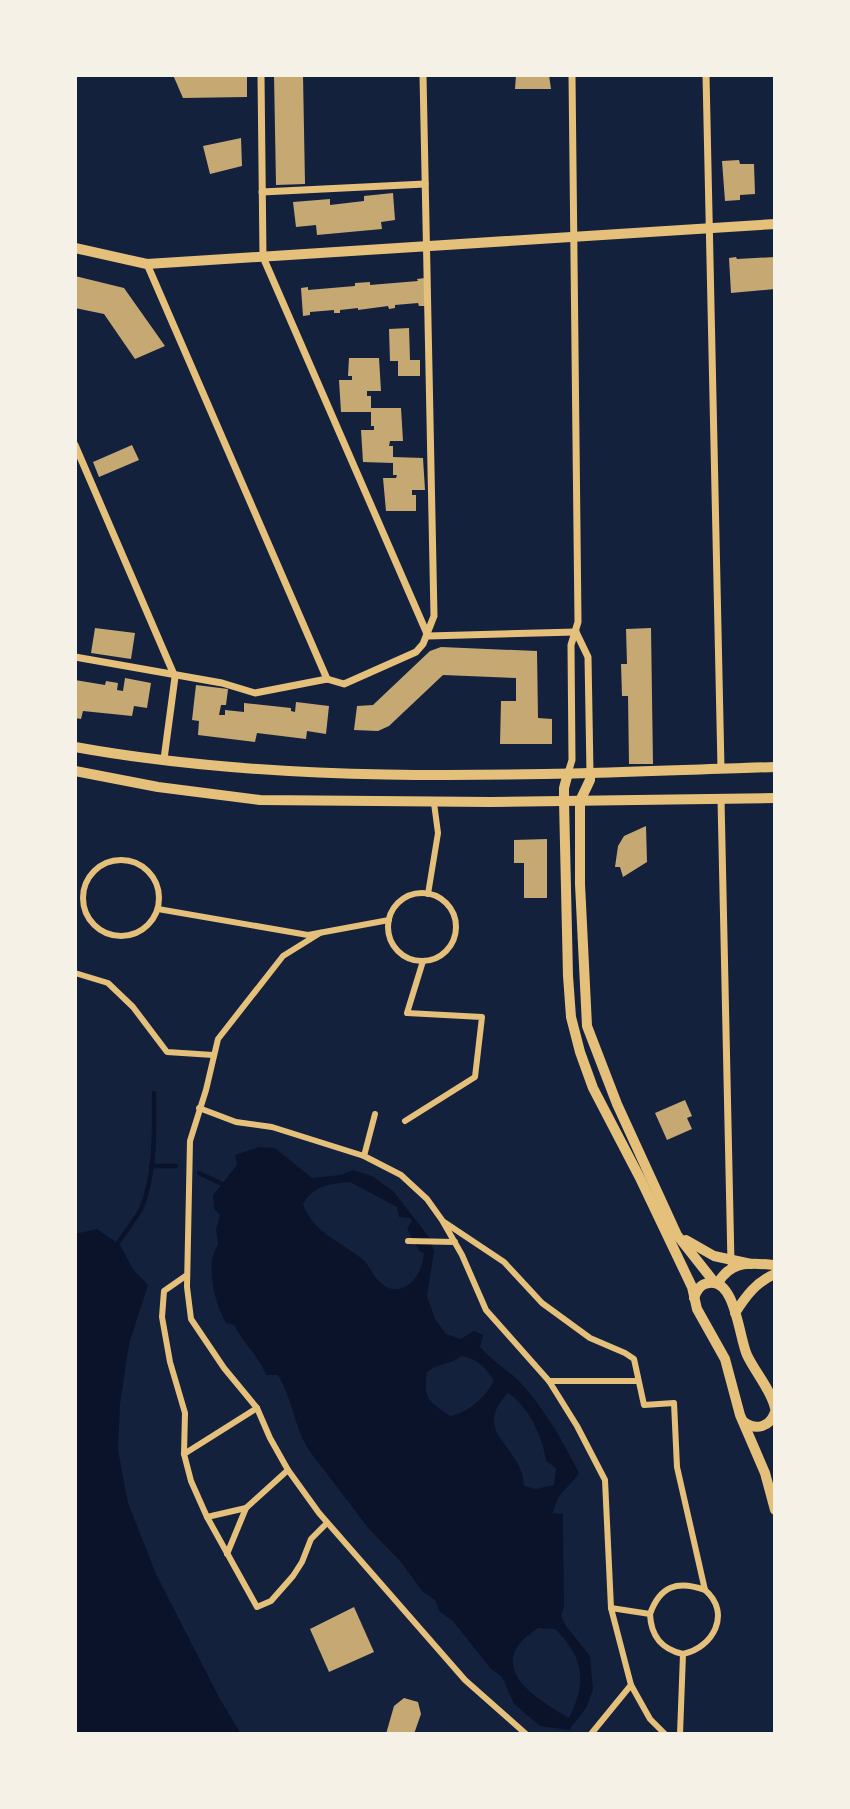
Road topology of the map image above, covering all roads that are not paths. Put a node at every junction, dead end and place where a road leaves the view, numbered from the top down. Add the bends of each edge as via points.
1 (261, 75) edge
2 (423, 75) edge
3 (572, 75) edge
4 (706, 75) edge
5 (425, 184) junction
6 (262, 192) junction
7 (775, 224) edge
8 (709, 229) junction
9 (574, 238) junction
10 (426, 247) junction
11 (75, 248) edge
12 (264, 257) junction
13 (147, 264) junction
14 (75, 445) edge
15 (576, 632) junction
16 (428, 635) junction
17 (75, 657) edge
18 (175, 677) junction
19 (327, 679) junction
20 (75, 747) edge
21 (164, 759) junction
22 (775, 767) edge
23 (721, 768) junction
24 (75, 771) edge
25 (590, 773) junction
26 (568, 774) junction
27 (775, 798) edge
28 (722, 799) junction
29 (564, 801) junction
30 (580, 801) junction
31 (433, 803) junction
32 (428, 894) junction
33 (158, 909) junction
34 (389, 920) junction
35 (320, 933) junction
36 (422, 961) junction
37 (75, 973) edge
38 (213, 1055) junction
39 (199, 1108) junction
40 (375, 1114) dead end
41 (405, 1121) dead end
42 (364, 1156) junction
43 (442, 1220) junction
44 (677, 1235) junction
45 (408, 1241) dead end
46 (454, 1242) junction
47 (731, 1264) junction
48 (751, 1264) joint
49 (775, 1265) edge
50 (775, 1274) edge
51 (187, 1275) junction
52 (717, 1283) junction
53 (695, 1297) junction
54 (735, 1313) junction
55 (549, 1381) junction
56 (638, 1381) junction
57 (257, 1408) junction
58 (774, 1414) edge
59 (744, 1422) junction
60 (184, 1454) junction
61 (288, 1471) junction
62 (246, 1508) junction
63 (775, 1510) edge
64 (207, 1517) junction
65 (327, 1523) junction
66 (227, 1554) junction
67 (705, 1590) junction
68 (611, 1608) junction
69 (650, 1614) junction
70 (683, 1654) junction
71 (631, 1685) junction
72 (526, 1734) edge
73 (591, 1734) edge
74 (664, 1734) edge
75 (680, 1734) edge

1 - 6 street
2 - 5 street
3 - 9 street
4 - 8 street
5 - 6 street
5 - 10 street
6 - 12 street
7 - 8 street
8 - 9 street
8 - 23 street
9 - 10 street
9 - 15 street
10 - 12 street
10 - 16 street via 435,616
11 - 13 street
12 - 13 street
12 - 16 street
13 - 19 street
14 - 18 street
15 - 16 street
15 - 25 street via 588,657
15 - 26 street via 571,645 572,760
16 - 19 street via 416,652 344,684
17 - 18 street
18 - 19 street via 255,693
18 - 21 street
20 - 21 main road
21 - 26 main road via 276,769
22 - 23 main road
23 - 25 main road
24 - 31 main road via 260,800
25 - 26 main road
25 - 30 main road
26 - 29 main road
27 - 28 main road
28 - 30 main road
28 - 47 street
29 - 30 main road
29 - 31 main road
29 - 53 main road via 571,1017 593,1088
30 - 44 main road via 587,1026
31 - 32 street via 438,833
32 - 34 street via 408,897
32 - 36 street via 447,904 456,924 451,946
33 - 33 street via 140,932 110,935 94,926 85,911 83,892 103,864 127,860 150,872 157,883
33 - 35 street via 308,935
34 - 35 street
34 - 36 street via 393,945 403,956
35 - 38 street via 283,956 218,1039
36 - 41 street via 407,1013 482,1017 475,1077
37 - 38 street via 108,983 167,1052
38 - 39 street
39 - 42 street
39 - 51 street via 190,1141
40 - 42 street
42 - 43 street via 401,1175
43 - 46 street
43 - 56 street via 504,1262 542,1303 590,1338 634,1359
44 - 47 main road
44 - 52 main road
45 - 46 street
46 - 55 street via 486,1310
47 - 48 main road
47 - 52 street
48 - 49 street
50 - 54 street via 750,1291
51 - 57 street via 191,1320
51 - 60 street via 164,1291 162,1317 185,1413
52 - 53 main road via 702,1285
52 - 54 main road via 728,1293
53 - 59 main road via 725,1360
54 - 58 main road via 744,1348 773,1400
55 - 56 street
55 - 68 street via 605,1480
56 - 67 street via 644,1405 674,1403 677,1467
57 - 60 street
57 - 61 street
58 - 59 main road via 763,1426
59 - 63 main road
60 - 64 street
61 - 62 street
61 - 65 street
62 - 64 street
62 - 66 street
64 - 66 street
65 - 66 street via 311,1539 293,1576 271,1601 257,1606
65 - 72 street via 465,1680
67 - 69 street via 691,1585 668,1588 654,1602
67 - 70 street via 715,1602 717,1624 705,1645
68 - 69 street
68 - 71 street
69 - 70 street via 656,1638
70 - 75 street
71 - 73 street
71 - 74 street

